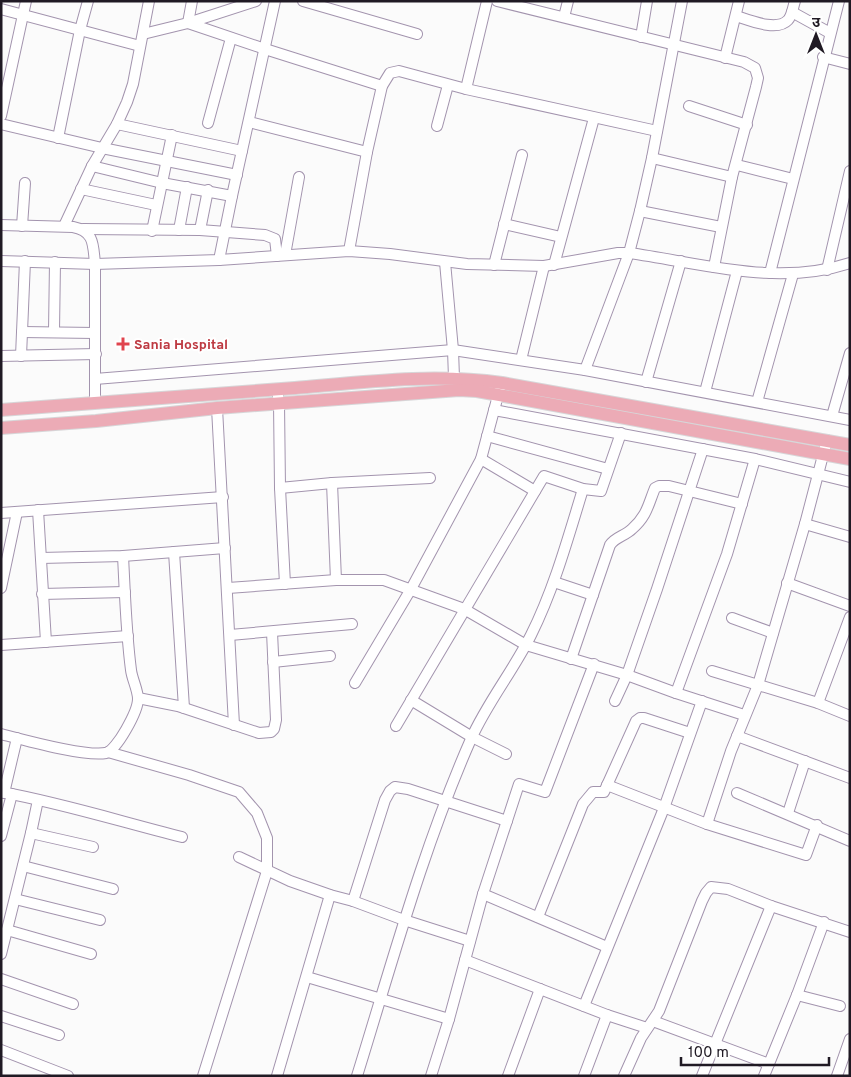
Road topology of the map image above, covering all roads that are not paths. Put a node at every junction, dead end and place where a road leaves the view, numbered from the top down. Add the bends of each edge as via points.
1 (26, 1) edge
2 (88, 1) edge
3 (149, 1) edge
4 (192, 1) edge
5 (256, 1) edge
6 (275, 1) edge
7 (303, 1) edge
8 (487, 1) edge
9 (497, 1) edge
10 (568, 1) edge
11 (647, 1) edge
12 (682, 1) edge
13 (739, 1) edge
14 (795, 1) edge
15 (839, 1) edge
16 (1, 9) edge
17 (792, 12) junction
18 (22, 15) junction
19 (736, 16) junction
20 (564, 17) junction
21 (188, 23) junction
22 (80, 30) junction
23 (830, 33) junction
24 (143, 34) junction
25 (417, 34) dead end
26 (641, 37) junction
27 (231, 38) junction
28 (140, 46) junction
29 (673, 46) junction
30 (265, 50) junction
31 (725, 58) junction
32 (823, 58) junction
33 (850, 64) edge
34 (448, 85) junction
35 (382, 86) junction
36 (466, 89) junction
37 (689, 106) dead end
38 (1, 116) edge
39 (594, 118) junction
40 (249, 122) junction
41 (1, 124) edge
42 (117, 124) junction
43 (208, 124) dead end
44 (747, 125) junction
45 (437, 126) dead end
46 (657, 131) junction
47 (172, 135) junction
48 (58, 138) junction
49 (102, 148) junction
50 (242, 151) junction
51 (367, 152) junction
52 (522, 155) dead end
53 (652, 158) junction
54 (167, 160) junction
55 (737, 165) junction
56 (92, 166) junction
57 (850, 171) edge
58 (236, 174) junction
59 (299, 177) dead end
60 (732, 177) junction
61 (793, 179) junction
62 (162, 183) junction
63 (25, 184) dead end
64 (187, 187) junction
65 (81, 189) junction
66 (208, 190) junction
67 (232, 196) junction
68 (156, 205) junction
69 (640, 211) junction
70 (504, 224) junction
71 (1, 226) edge
72 (22, 226) junction
73 (64, 226) junction
74 (721, 227) junction
75 (83, 229) junction
76 (179, 230) junction
77 (200, 230) junction
78 (152, 231) junction
79 (225, 232) junction
80 (561, 237) junction
81 (349, 251) junction
82 (629, 253) junction
83 (281, 255) junction
84 (219, 260) junction
85 (1, 261) edge
86 (25, 261) junction
87 (681, 261) junction
88 (55, 262) junction
89 (445, 262) junction
90 (850, 263) edge
91 (95, 264) junction
92 (494, 265) junction
93 (549, 265) junction
94 (714, 267) junction
95 (828, 270) junction
96 (737, 271) junction
97 (770, 273) junction
98 (793, 274) junction
99 (22, 332) junction
100 (54, 332) junction
101 (95, 333) junction
102 (453, 350) junction
103 (96, 354) junction
104 (850, 354) edge
105 (1, 356) edge
106 (21, 356) junction
107 (521, 360) junction
108 (585, 370) junction
109 (454, 378) junction
110 (95, 379) junction
111 (646, 382) junction
112 (502, 383) junction
113 (276, 389) junction
114 (705, 392) junction
115 (498, 396) junction
116 (757, 402) junction
117 (95, 403) junction
118 (279, 403) junction
119 (217, 408) junction
120 (1, 410) edge
121 (494, 410) junction
122 (832, 416) junction
123 (850, 420) edge
124 (1, 428) edge
125 (621, 433) junction
126 (487, 436) junction
127 (828, 440) junction
128 (850, 445) edge
129 (702, 449) junction
130 (824, 454) junction
131 (481, 459) junction
132 (755, 459) junction
133 (850, 459) edge
134 (608, 469) junction
135 (817, 475) junction
136 (430, 478) dead end
137 (850, 482) edge
138 (332, 483) junction
139 (280, 488) junction
140 (583, 489) junction
141 (689, 490) junction
142 (535, 491) junction
143 (223, 497) junction
144 (742, 504) junction
145 (38, 510) junction
146 (17, 512) junction
147 (1, 513) edge
148 (805, 524) junction
149 (850, 537) edge
150 (225, 548) junction
151 (174, 552) junction
152 (123, 556) junction
153 (41, 558) junction
154 (336, 580) junction
155 (554, 582) junction
156 (787, 583) junction
157 (285, 584) junction
158 (1, 588) edge
159 (228, 588) junction
160 (411, 589) junction
161 (125, 592) junction
162 (42, 594) junction
163 (593, 595) junction
164 (850, 606) edge
165 (464, 609) junction
166 (850, 617) edge
167 (732, 618) dead end
168 (352, 624) dead end
169 (272, 632) junction
170 (772, 633) junction
171 (230, 635) junction
172 (128, 636) junction
173 (46, 642) junction
174 (1, 645) edge
175 (526, 645) junction
176 (330, 656) dead end
177 (571, 659) junction
178 (273, 662) junction
179 (594, 664) junction
180 (712, 671) dead end
181 (627, 675) junction
182 (355, 683) dead end
183 (758, 684) junction
184 (676, 694) junction
185 (138, 698) junction
186 (412, 700) junction
187 (614, 701) dead end
188 (702, 702) junction
189 (818, 703) junction
190 (184, 708) junction
191 (744, 715) junction
192 (850, 716) edge
193 (234, 725) junction
194 (396, 726) dead end
195 (690, 733) junction
196 (1, 734) edge
197 (737, 736) junction
198 (472, 737) junction
199 (17, 738) junction
200 (108, 752) junction
201 (506, 754) dead end
202 (805, 762) junction
203 (850, 778) edge
204 (607, 785) junction
205 (6, 793) edge
206 (737, 793) dead end
207 (38, 800) junction
208 (445, 802) junction
209 (664, 808) junction
210 (788, 813) junction
211 (507, 821) junction
212 (707, 824) junction
213 (817, 825) junction
214 (32, 833) junction
215 (1, 836) edge
216 (182, 837) dead end
217 (850, 841) edge
218 (93, 847) dead end
219 (239, 857) dead end
220 (23, 866) junction
221 (267, 871) junction
222 (113, 889) dead end
223 (484, 894) junction
224 (330, 895) junction
225 (15, 899) junction
226 (353, 901) junction
227 (770, 906) junction
228 (538, 918) junction
229 (100, 920) dead end
230 (404, 920) junction
231 (824, 922) junction
232 (7, 930) junction
233 (850, 932) edge
234 (470, 941) junction
235 (607, 947) junction
236 (1, 954) edge
237 (91, 954) dead end
238 (466, 960) junction
239 (307, 977) junction
240 (1, 978) edge
241 (540, 989) junction
242 (797, 995) junction
243 (381, 999) junction
244 (73, 1004) dead end
245 (584, 1006) junction
246 (840, 1006) dead end
247 (607, 1015) junction
248 (1, 1016) edge
249 (449, 1020) junction
250 (650, 1024) junction
251 (59, 1035) dead end
252 (850, 1039) edge
253 (715, 1044) junction
254 (1, 1050) edge
255 (769, 1064) junction
256 (68, 1076) edge
257 (203, 1076) edge
258 (277, 1076) edge
259 (357, 1076) edge
260 (431, 1076) edge
261 (508, 1076) edge
262 (584, 1076) edge
263 (624, 1076) edge
264 (702, 1076) edge
265 (764, 1076) edge
266 (837, 1076) edge

1 - 18 street
2 - 22 street
3 - 24 street
4 - 21 street
5 - 21 street
6 - 30 street
7 - 25 street
8 - 36 street
9 - 20 street
10 - 20 street
11 - 26 street
12 - 29 street
13 - 19 street
14 - 17 street
15 - 23 street
16 - 18 street
17 - 19 street via 781,25
17 - 23 street
18 - 22 street
18 - 38 street
19 - 31 street
20 - 26 street
21 - 24 street
21 - 27 street
22 - 28 street
22 - 48 street
23 - 32 street
24 - 28 street
26 - 29 street
27 - 30 street
27 - 43 street
28 - 42 street via 133,84
29 - 31 street
29 - 46 street
30 - 35 street
30 - 40 street
31 - 44 street via 751,65 757,72
32 - 33 street
32 - 61 street
34 - 35 street via 398,71 390,74
34 - 36 street
34 - 45 street
35 - 51 street
36 - 39 street
37 - 44 street
39 - 46 street
39 - 80 street
40 - 50 street
40 - 51 street
41 - 48 street
42 - 47 street
42 - 49 street
44 - 55 street
46 - 53 street
47 - 50 street
47 - 54 street
48 - 49 street
49 - 54 street
49 - 56 street
50 - 58 street
51 - 81 street
52 - 70 street
53 - 60 street
53 - 69 street
54 - 58 street
54 - 62 street
55 - 60 street
55 - 61 street
56 - 62 street
56 - 65 street
57 - 95 street
58 - 67 street
59 - 83 street
60 - 74 street
61 - 97 street
62 - 64 street
62 - 68 street
63 - 72 street
64 - 66 street
64 - 76 street
65 - 68 street
65 - 73 street
66 - 67 street
66 - 77 street
67 - 79 street
68 - 78 street
69 - 74 street
69 - 82 street
70 - 80 street
70 - 92 street
71 - 72 street
72 - 73 street
73 - 75 street
74 - 94 street
75 - 78 street
75 - 91 street via 90,236
76 - 77 street
76 - 78 street
77 - 79 street
79 - 83 street via 273,237
79 - 84 street
80 - 93 street
81 - 83 street
81 - 89 street
82 - 87 street
82 - 93 street
82 - 108 street
83 - 84 street
84 - 91 street
85 - 86 street
86 - 88 street
86 - 99 street
87 - 94 street
87 - 111 street
88 - 91 street
88 - 100 street
89 - 92 street
89 - 102 street
90 - 95 street
91 - 101 street
92 - 93 street
93 - 107 street
94 - 96 street
95 - 98 street
96 - 97 street
96 - 114 street
97 - 98 street
98 - 116 street
99 - 100 street
99 - 106 street
100 - 101 street
101 - 103 street
102 - 107 street
102 - 109 street
102 - 110 street
103 - 106 street
103 - 110 street
104 - 122 street
105 - 106 street
107 - 108 street
108 - 111 street
109 - 112 main road
109 - 113 main road via 404,378
110 - 117 street
111 - 114 street
112 - 115 street
112 - 127 main road
113 - 117 main road
113 - 118 street
114 - 116 street
115 - 118 main road via 477,391 443,391
115 - 121 street
115 - 130 main road
116 - 122 street
117 - 120 main road
118 - 119 main road
118 - 139 street
119 - 124 main road via 96,422
119 - 143 street
121 - 125 street
121 - 126 street
122 - 123 street
125 - 129 street
125 - 134 street
126 - 131 street
126 - 134 street
127 - 128 main road
127 - 130 street
129 - 132 street
129 - 141 street
130 - 133 main road
130 - 135 street
131 - 142 street
131 - 160 street
132 - 135 street
132 - 144 street
134 - 140 street via 601,490
135 - 137 street
135 - 148 street
136 - 138 street
138 - 139 street
138 - 154 street
139 - 157 street
140 - 142 street via 544,476
140 - 155 street
141 - 144 street
141 - 163 street via 664,485 655,488 645,516 610,545
141 - 181 street
142 - 165 street
143 - 145 street
143 - 150 street
144 - 184 street
145 - 146 street
145 - 153 street
146 - 147 street
146 - 158 street
148 - 149 street
148 - 156 street
150 - 151 street
150 - 159 street
151 - 152 street
151 - 190 street
152 - 153 street
152 - 161 street
153 - 162 street
154 - 157 street
154 - 160 street via 384,580
155 - 163 street
155 - 175 street
156 - 164 street
156 - 170 street
157 - 159 street
159 - 171 street
160 - 165 street
160 - 182 street
161 - 162 street
161 - 172 street
162 - 173 street
163 - 177 street
165 - 175 street
165 - 186 street
166 - 189 street
167 - 170 street
168 - 169 street
169 - 171 street
169 - 178 street
170 - 183 street
171 - 193 street
172 - 173 street
172 - 185 street via 132,680
173 - 174 street
175 - 177 street
175 - 198 street
176 - 178 street
177 - 179 street
178 - 193 street via 274,729 259,733
179 - 181 street
179 - 211 street via 545,792 519,784
180 - 183 street
181 - 184 street
181 - 187 street
183 - 189 street
183 - 191 street
184 - 188 street
185 - 190 street
185 - 200 street via 119,742
186 - 194 street
186 - 198 street
188 - 191 street
188 - 195 street
189 - 192 street
190 - 193 street
191 - 197 street
195 - 204 street via 640,718
195 - 209 street
196 - 199 street
197 - 202 street
197 - 212 street
198 - 201 street
198 - 208 street
199 - 200 street via 89,754
199 - 205 street
200 - 221 street via 239,792 257,813 267,838
202 - 203 street
202 - 210 street
204 - 209 street
204 - 228 street via 604,792 594,792 583,804
205 - 207 street
205 - 215 street
206 - 210 street
207 - 214 street
207 - 216 street
208 - 211 street
208 - 226 street via 401,787 390,791
208 - 230 street
209 - 212 street
209 - 235 street
210 - 213 street
211 - 223 street
212 - 213 street via 806,855
213 - 217 street
214 - 218 street
214 - 220 street
219 - 221 street
220 - 222 street
220 - 225 street
221 - 224 street
221 - 257 street
223 - 228 street
223 - 234 street
224 - 226 street
224 - 239 street
225 - 229 street
225 - 232 street
226 - 230 street
227 - 231 street
227 - 250 street via 719,887 711,888 706,893 663,1001
227 - 253 street
228 - 235 street
230 - 234 street
230 - 243 street
231 - 233 street
231 - 242 street
232 - 236 street
232 - 237 street
234 - 238 street
235 - 245 street
238 - 241 street
238 - 249 street
239 - 243 street
239 - 258 street
240 - 244 street
241 - 245 street
241 - 261 street
242 - 246 street
242 - 255 street
243 - 249 street
243 - 259 street
245 - 247 street
247 - 250 street
247 - 262 street
248 - 251 street
249 - 260 street
250 - 253 street
250 - 263 street
252 - 266 street
253 - 255 street
253 - 264 street
254 - 256 street
255 - 265 street

